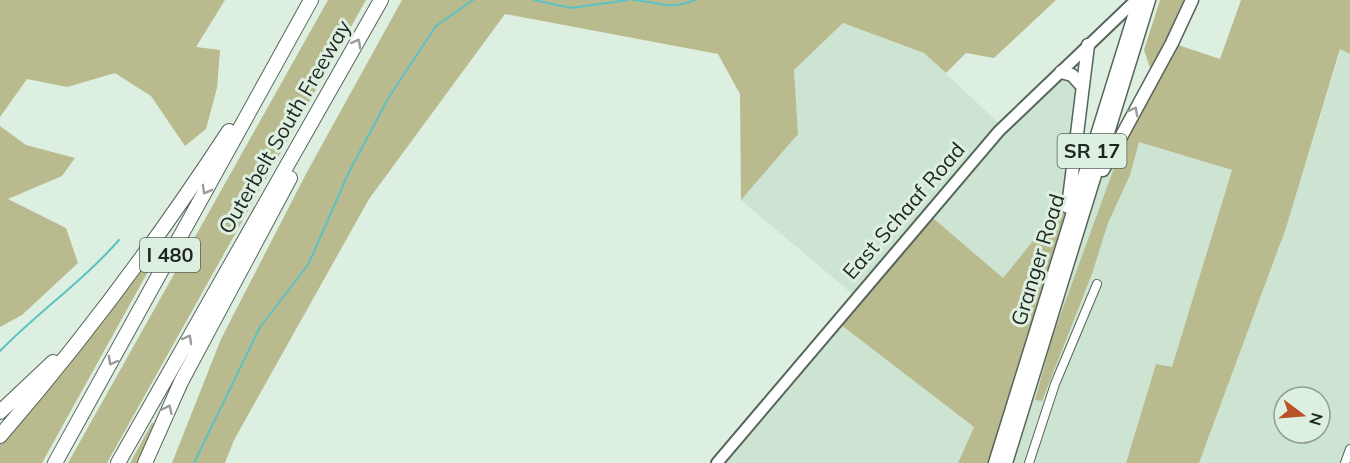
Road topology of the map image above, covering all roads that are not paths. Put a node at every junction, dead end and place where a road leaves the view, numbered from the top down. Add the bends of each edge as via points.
1 (311, 0) edge
2 (381, 0) edge
3 (1138, 0) edge
4 (1149, 0) edge
5 (1192, 0) edge
6 (1088, 45) junction
7 (284, 47) junction
8 (1061, 72) junction
9 (1082, 86) junction
10 (333, 87) junction
11 (1080, 220) junction
12 (130, 275) junction
13 (1097, 284) dead end
14 (1045, 302) junction
15 (0, 412) edge
16 (0, 436) edge
17 (1350, 449) edge
18 (55, 463) edge
19 (118, 463) edge
20 (145, 463) edge
21 (717, 463) edge
22 (995, 463) edge
23 (1006, 463) edge
24 (1029, 463) edge
25 (1345, 463) edge

1 - 7 highway, Outerbelt South Freeway / I 480
10 -> 2 highway, Outerbelt South Freeway / I 480
3 - 6 street, East Schaaf Road
3 - 14 main road, Granger Road / SR 17
4 - 11 main road, Granger Road / SR 17
11 -> 5 main road
6 - 8 street, East Schaaf Road
6 - 9 main road
7 - 12 highway via 180,207
7 -> 18 highway, Outerbelt South Freeway / I 480
8 - 9 main road via 1078,79
8 - 21 street, East Schaaf Road via 951,184
9 - 14 main road via 1070,195
19 -> 10 highway, Outerbelt South Freeway / I 480
20 -> 10 highway via 182,382 298,163
11 - 23 main road, Granger Road / SR 17
12 - 15 highway via 61,354
12 - 16 highway
13 - 24 street via 1055,384
14 - 22 main road, Granger Road / SR 17
17 - 25 street

